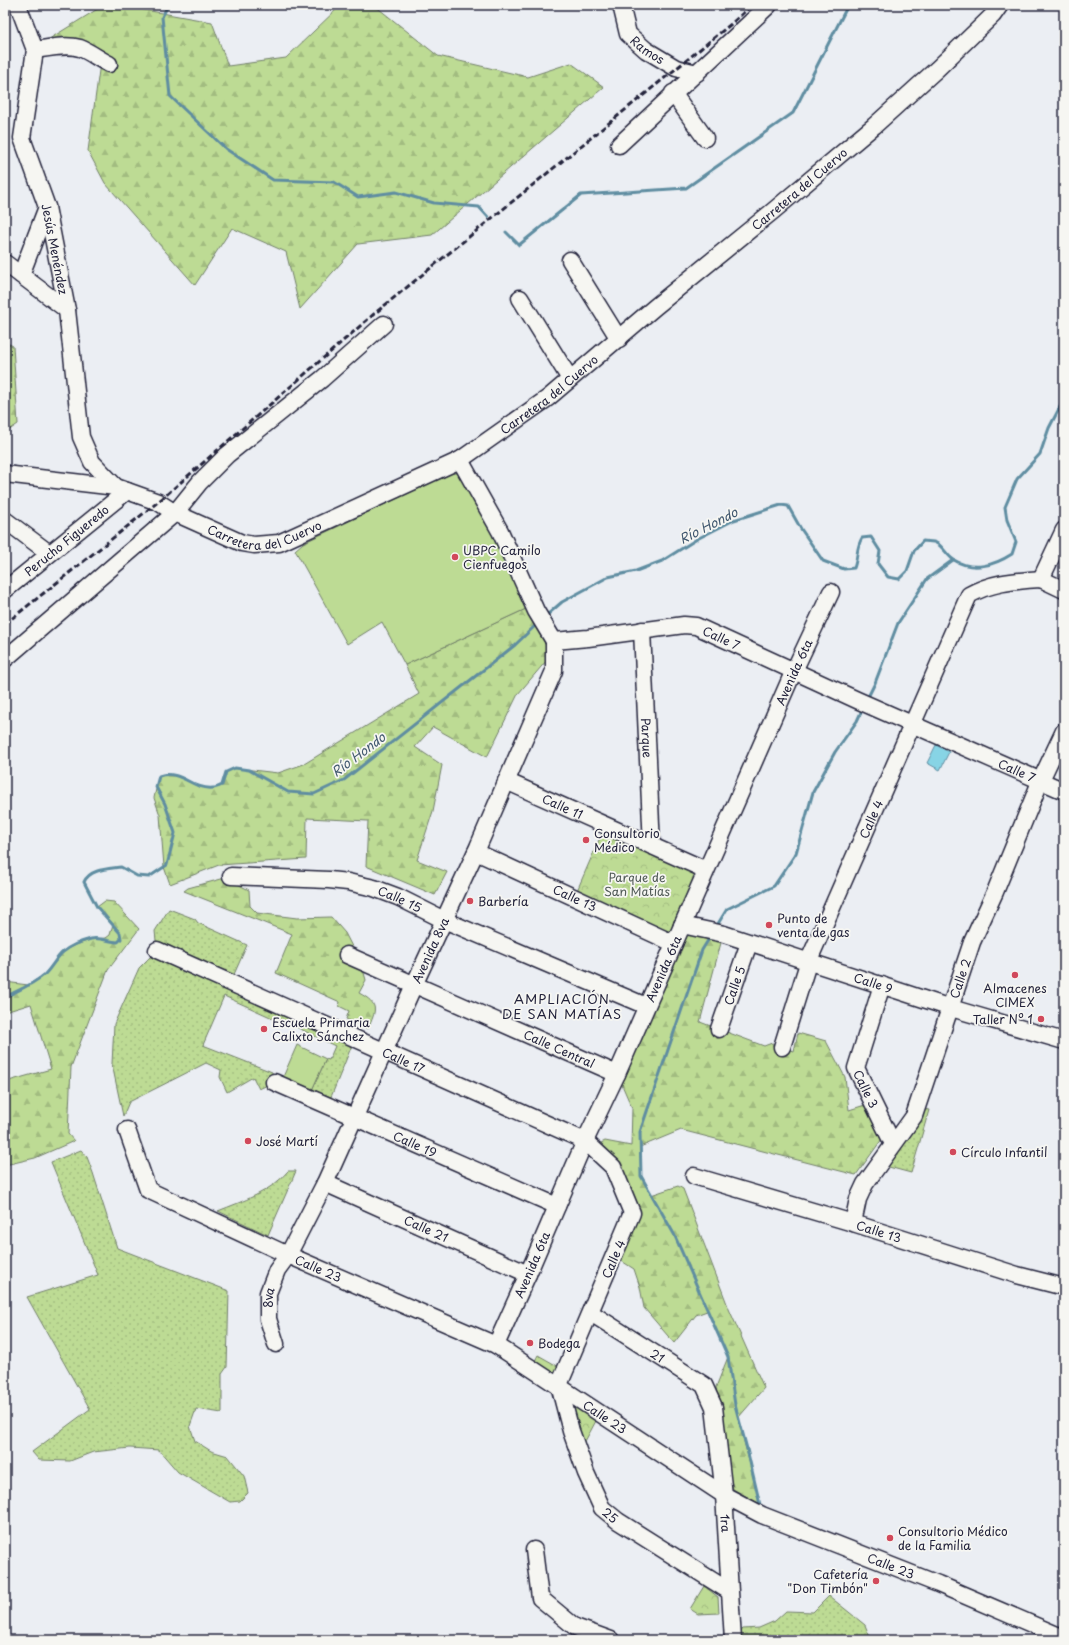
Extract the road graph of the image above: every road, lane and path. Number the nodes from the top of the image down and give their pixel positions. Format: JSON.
{"nodes":[{"id":1,"x":18,"y":5,"type":"edge"},
{"id":2,"x":620,"y":5,"type":"edge"},
{"id":3,"x":769,"y":5,"type":"edge"},
{"id":4,"x":1000,"y":5,"type":"edge"},
{"id":5,"x":35,"y":50,"type":"junction"},
{"id":6,"x":108,"y":64,"type":"dead end"},
{"id":7,"x":697,"y":73,"type":"junction"},
{"id":8,"x":673,"y":93,"type":"junction"},
{"id":9,"x":705,"y":138,"type":"dead end"},
{"id":10,"x":619,"y":145,"type":"dead end"},
{"id":11,"x":47,"y":207,"type":"junction"},
{"id":12,"x":570,"y":260,"type":"dead end"},
{"id":13,"x":5,"y":263,"type":"edge"},
{"id":14,"x":20,"y":275,"type":"junction"},
{"id":15,"x":520,"y":298,"type":"dead end"},
{"id":16,"x":67,"y":310,"type":"junction"},
{"id":17,"x":384,"y":324,"type":"dead end"},
{"id":18,"x":619,"y":339,"type":"junction"},
{"id":19,"x":570,"y":379,"type":"junction"},
{"id":20,"x":460,"y":460,"type":"junction"},
{"id":21,"x":5,"y":474,"type":"edge"},
{"id":22,"x":122,"y":489,"type":"junction"},
{"id":23,"x":175,"y":513,"type":"junction"},
{"id":24,"x":5,"y":520,"type":"edge"},
{"id":25,"x":1064,"y":530,"type":"edge"},
{"id":26,"x":49,"y":553,"type":"junction"},
{"id":27,"x":1041,"y":578,"type":"junction"},
{"id":28,"x":5,"y":590,"type":"edge"},
{"id":29,"x":1064,"y":590,"type":"edge"},
{"id":30,"x":831,"y":592,"type":"dead end"},
{"id":31,"x":642,"y":630,"type":"junction"},
{"id":32,"x":554,"y":641,"type":"junction"},
{"id":33,"x":5,"y":659,"type":"edge"},
{"id":34,"x":794,"y":670,"type":"junction"},
{"id":35,"x":912,"y":724,"type":"junction"},
{"id":36,"x":1064,"y":731,"type":"edge"},
{"id":37,"x":506,"y":781,"type":"junction"},
{"id":38,"x":1040,"y":782,"type":"junction"},
{"id":39,"x":1064,"y":791,"type":"edge"},
{"id":40,"x":652,"y":846,"type":"junction"},
{"id":41,"x":476,"y":852,"type":"junction"},
{"id":42,"x":706,"y":870,"type":"junction"},
{"id":43,"x":231,"y":876,"type":"dead end"},
{"id":44,"x":444,"y":920,"type":"junction"},
{"id":45,"x":690,"y":926,"type":"junction"},
{"id":46,"x":674,"y":943,"type":"junction"},
{"id":47,"x":750,"y":943,"type":"junction"},
{"id":48,"x":157,"y":950,"type":"dead end"},
{"id":49,"x":347,"y":955,"type":"dead end"},
{"id":50,"x":809,"y":960,"type":"junction"},
{"id":51,"x":414,"y":985,"type":"junction"},
{"id":52,"x":882,"y":985,"type":"junction"},
{"id":53,"x":646,"y":1006,"type":"junction"},
{"id":54,"x":951,"y":1008,"type":"junction"},
{"id":55,"x":719,"y":1029,"type":"dead end"},
{"id":56,"x":1064,"y":1041,"type":"edge"},
{"id":57,"x":782,"y":1047,"type":"dead end"},
{"id":58,"x":384,"y":1051,"type":"junction"},
{"id":59,"x":617,"y":1074,"type":"junction"},
{"id":60,"x":274,"y":1082,"type":"dead end"},
{"id":61,"x":355,"y":1117,"type":"junction"},
{"id":62,"x":127,"y":1130,"type":"dead end"},
{"id":63,"x":585,"y":1141,"type":"junction"},
{"id":64,"x":893,"y":1144,"type":"junction"},
{"id":65,"x":694,"y":1176,"type":"dead end"},
{"id":66,"x":325,"y":1183,"type":"junction"},
{"id":67,"x":557,"y":1206,"type":"junction"},
{"id":68,"x":853,"y":1223,"type":"junction"},
{"id":69,"x":288,"y":1255,"type":"junction"},
{"id":70,"x":528,"y":1274,"type":"junction"},
{"id":71,"x":1064,"y":1287,"type":"edge"},
{"id":72,"x":591,"y":1313,"type":"junction"},
{"id":73,"x":276,"y":1344,"type":"dead end"},
{"id":74,"x":496,"y":1344,"type":"junction"},
{"id":75,"x":559,"y":1385,"type":"junction"},
{"id":76,"x":714,"y":1407,"type":"joint"},
{"id":77,"x":724,"y":1495,"type":"junction"},
{"id":78,"x":534,"y":1550,"type":"dead end"},
{"id":79,"x":729,"y":1590,"type":"junction"},
{"id":80,"x":1064,"y":1638,"type":"edge"},
{"id":81,"x":611,"y":1640,"type":"edge"},
{"id":82,"x":733,"y":1640,"type":"edge"}],
"edges":[{"from":1,"to":5,"type":"street","name":"Jesús Menéndez"},
{"from":2,"to":7,"type":"street","name":"Ramos"},
{"from":3,"to":7,"type":"street"},
{"from":4,"to":18,"type":"street","name":"Carretera del Cuervo"},
{"from":5,"to":6,"type":"street"},
{"from":5,"to":11,"type":"street","name":"Jesús Menéndez"},
{"from":7,"to":8,"type":"street"},
{"from":8,"to":9,"type":"street"},
{"from":8,"to":10,"type":"street"},
{"from":11,"to":14,"type":"street"},
{"from":11,"to":16,"type":"street","name":"Jesús Menéndez"},
{"from":12,"to":18,"type":"street"},
{"from":13,"to":14,"type":"street"},
{"from":14,"to":16,"type":"street"},
{"from":15,"to":19,"type":"street"},
{"from":16,"to":22,"type":"street","name":"Jesús Menéndez"},
{"from":17,"to":23,"type":"street"},
{"from":18,"to":19,"type":"street","name":"Carretera del Cuervo"},
{"from":19,"to":20,"type":"street","name":"Carretera del Cuervo"},
{"from":20,"to":23,"type":"street","name":"Carretera del Cuervo"},
{"from":20,"to":32,"type":"street"},
{"from":21,"to":22,"type":"street","name":"Carretera del Cuervo"},
{"from":22,"to":23,"type":"street","name":"Carretera del Cuervo"},
{"from":22,"to":26,"type":"street","name":"Perucho Figueredo"},
{"from":23,"to":33,"type":"street"},
{"from":24,"to":26,"type":"street"},
{"from":25,"to":27,"type":"street"},
{"from":26,"to":28,"type":"street","name":"Perucho Figueredo"},
{"from":27,"to":29,"type":"street"},
{"from":27,"to":35,"type":"street","name":"Calle 4"},
{"from":30,"to":34,"type":"street","name":"Avenida 6ta"},
{"from":31,"to":32,"type":"street","name":"Calle 7"},
{"from":31,"to":34,"type":"street","name":"Calle 7"},
{"from":31,"to":40,"type":"street","name":"Parque"},
{"from":32,"to":37,"type":"street","name":"Avenida 8va"},
{"from":34,"to":35,"type":"street","name":"Calle 7"},
{"from":34,"to":42,"type":"street","name":"Avenida 6ta"},
{"from":35,"to":38,"type":"street","name":"Calle 7"},
{"from":35,"to":50,"type":"street","name":"Calle 4"},
{"from":36,"to":38,"type":"street","name":"Calle 2"},
{"from":37,"to":40,"type":"street","name":"Calle 11"},
{"from":37,"to":41,"type":"street","name":"Avenida 8va"},
{"from":38,"to":39,"type":"street","name":"Calle 7"},
{"from":38,"to":54,"type":"street","name":"Calle 2"},
{"from":40,"to":42,"type":"street","name":"Calle 11"},
{"from":41,"to":44,"type":"street","name":"Avenida 8va"},
{"from":41,"to":46,"type":"street","name":"Calle 13"},
{"from":42,"to":45,"type":"street","name":"Avenida 6ta"},
{"from":43,"to":44,"type":"street","name":"Calle 15"},
{"from":44,"to":51,"type":"street","name":"Avenida 8va"},
{"from":44,"to":53,"type":"street","name":"Calle 15"},
{"from":45,"to":46,"type":"street","name":"Avenida 6ta"},
{"from":45,"to":47,"type":"street","name":"Calle 9"},
{"from":46,"to":53,"type":"street","name":"Avenida 6ta"},
{"from":47,"to":50,"type":"street","name":"Calle 9"},
{"from":47,"to":55,"type":"street","name":"Calle 5"},
{"from":48,"to":58,"type":"street","name":"Calle 17"},
{"from":49,"to":51,"type":"street","name":"Calle Central"},
{"from":50,"to":52,"type":"street","name":"Calle 9"},
{"from":50,"to":57,"type":"street","name":"Calle 4"},
{"from":51,"to":58,"type":"street","name":"Avenida 8va"},
{"from":51,"to":59,"type":"street","name":"Calle Central"},
{"from":52,"to":54,"type":"street","name":"Calle 9"},
{"from":52,"to":64,"type":"street","name":"Calle 3"},
{"from":53,"to":59,"type":"street","name":"Avenida 6ta"},
{"from":54,"to":56,"type":"street","name":"Calle 9"},
{"from":54,"to":64,"type":"street","name":"Calle 2"},
{"from":58,"to":61,"type":"street","name":"Avenida 8va"},
{"from":58,"to":63,"type":"street","name":"Calle 17"},
{"from":59,"to":63,"type":"street","name":"Avenida 6ta"},
{"from":60,"to":61,"type":"street","name":"Calle 19"},
{"from":61,"to":66,"type":"street","name":"Avenida 8va"},
{"from":61,"to":67,"type":"street","name":"Calle 19"},
{"from":62,"to":69,"type":"street","name":"Calle 23"},
{"from":63,"to":67,"type":"street","name":"Avenida 6ta"},
{"from":63,"to":72,"type":"street","name":"Calle 4"},
{"from":64,"to":68,"type":"street","name":"Calle 2"},
{"from":65,"to":68,"type":"street","name":"Calle 13"},
{"from":66,"to":69,"type":"street","name":"Avenida 8va"},
{"from":66,"to":70,"type":"street","name":"Calle 21"},
{"from":67,"to":70,"type":"street","name":"Avenida 6ta"},
{"from":68,"to":71,"type":"street","name":"Calle 13"},
{"from":69,"to":73,"type":"street","name":"8va"},
{"from":69,"to":74,"type":"street","name":"Calle 23"},
{"from":70,"to":74,"type":"street","name":"Avenida 6ta"},
{"from":72,"to":75,"type":"street","name":"Calle 4"},
{"from":72,"to":76,"type":"street","name":"21"},
{"from":74,"to":75,"type":"street","name":"Calle 23"},
{"from":75,"to":77,"type":"street","name":"Calle 23"},
{"from":75,"to":79,"type":"street","name":"25"},
{"from":76,"to":77,"type":"street","name":"1ra"},
{"from":77,"to":79,"type":"street","name":"1ra"},
{"from":77,"to":80,"type":"street","name":"Calle 23"},
{"from":78,"to":81,"type":"street"},
{"from":79,"to":82,"type":"street","name":"1ra"}]}
